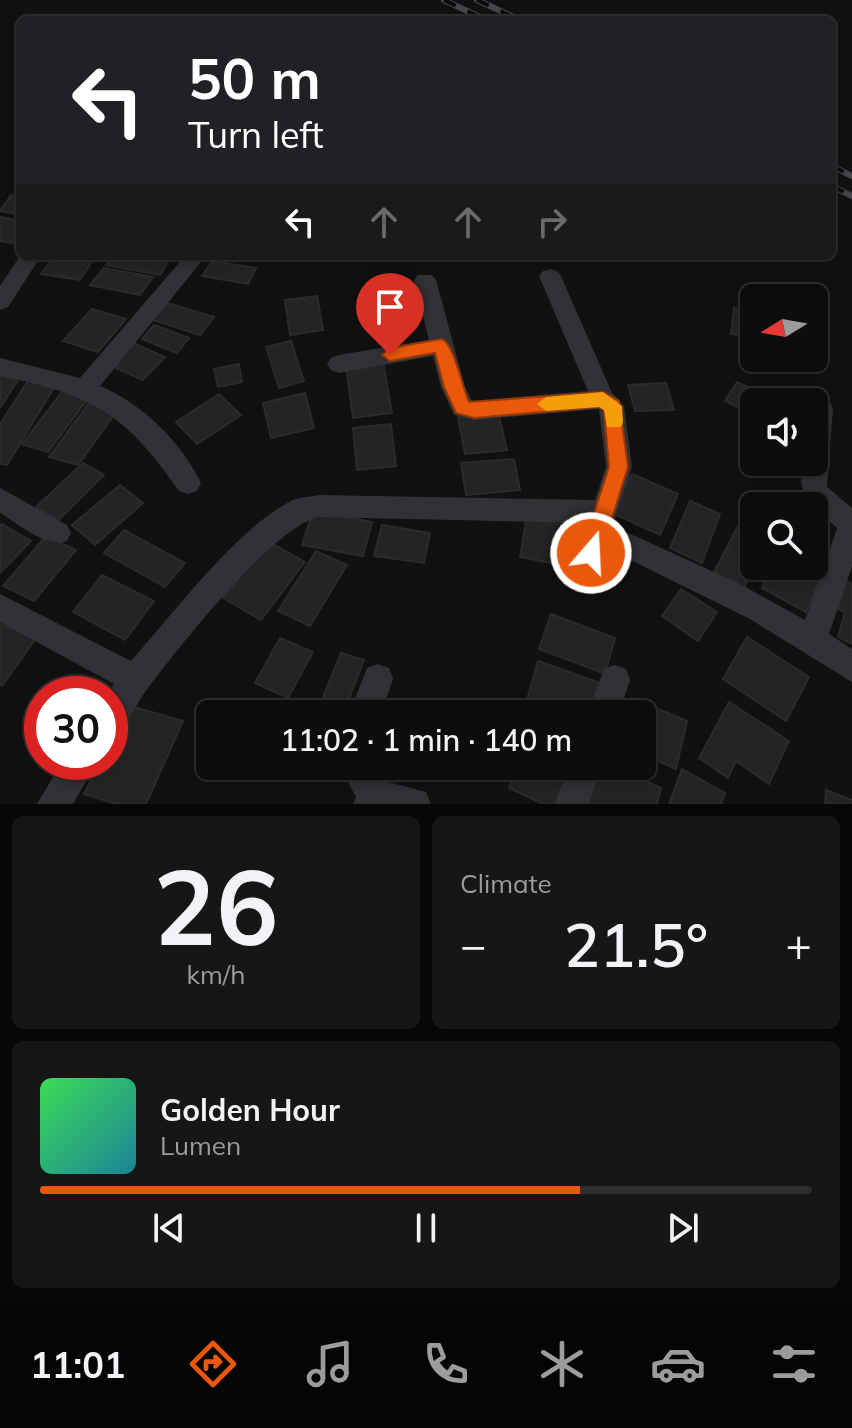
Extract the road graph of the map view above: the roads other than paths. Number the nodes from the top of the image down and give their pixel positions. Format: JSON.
{"nodes":[{"id":1,"x":28,"y":260,"type":"edge"},
{"id":2,"x":193,"y":260,"type":"edge"},
{"id":3,"x":550,"y":276,"type":"dead end"},
{"id":4,"x":425,"y":280,"type":"dead end"},
{"id":5,"x":0,"y":302,"type":"edge"},
{"id":6,"x":442,"y":346,"type":"junction"},
{"id":7,"x":339,"y":364,"type":"dead end"},
{"id":8,"x":0,"y":367,"type":"edge"},
{"id":9,"x":85,"y":388,"type":"junction"},
{"id":10,"x":603,"y":399,"type":"junction"},
{"id":11,"x":812,"y":476,"type":"edge"},
{"id":12,"x":188,"y":483,"type":"dead end"},
{"id":13,"x":0,"y":499,"type":"edge"},
{"id":14,"x":852,"y":525,"type":"edge"},
{"id":15,"x":598,"y":532,"type":"junction"},
{"id":16,"x":57,"y":533,"type":"dead end"},
{"id":17,"x":0,"y":607,"type":"edge"},
{"id":18,"x":813,"y":639,"type":"junction"},
{"id":19,"x":852,"y":667,"type":"edge"},
{"id":20,"x":135,"y":679,"type":"junction"},
{"id":21,"x":378,"y":679,"type":"dead end"},
{"id":22,"x":615,"y":680,"type":"dead end"},
{"id":23,"x":128,"y":690,"type":"edge"},
{"id":24,"x":370,"y":700,"type":"edge"},
{"id":25,"x":608,"y":700,"type":"edge"},
{"id":26,"x":69,"y":780,"type":"edge"},
{"id":27,"x":363,"y":780,"type":"edge"},
{"id":28,"x":580,"y":780,"type":"edge"},
{"id":29,"x":372,"y":799,"type":"edge"},
{"id":30,"x":54,"y":804,"type":"edge"},
{"id":31,"x":414,"y":804,"type":"edge"},
{"id":32,"x":572,"y":804,"type":"edge"}],
"edges":[{"from":1,"to":5,"type":"street"},
{"from":2,"to":9,"type":"street"},
{"from":3,"to":10,"type":"street"},
{"from":4,"to":6,"type":"street"},
{"from":6,"to":7,"type":"street"},
{"from":6,"to":10,"type":"street"},
{"from":8,"to":9,"type":"street"},
{"from":9,"to":12,"type":"street"},
{"from":10,"to":15,"type":"street"},
{"from":11,"to":14,"type":"street"},
{"from":13,"to":16,"type":"street"},
{"from":14,"to":18,"type":"street"},
{"from":15,"to":18,"type":"street"},
{"from":15,"to":20,"type":"street"},
{"from":17,"to":20,"type":"street"},
{"from":18,"to":19,"type":"street"},
{"from":20,"to":23,"type":"street"},
{"from":21,"to":24,"type":"street"},
{"from":22,"to":25,"type":"street"},
{"from":26,"to":30,"type":"street"},
{"from":27,"to":29,"type":"street"},
{"from":28,"to":32,"type":"street"},
{"from":29,"to":31,"type":"street"}]}
